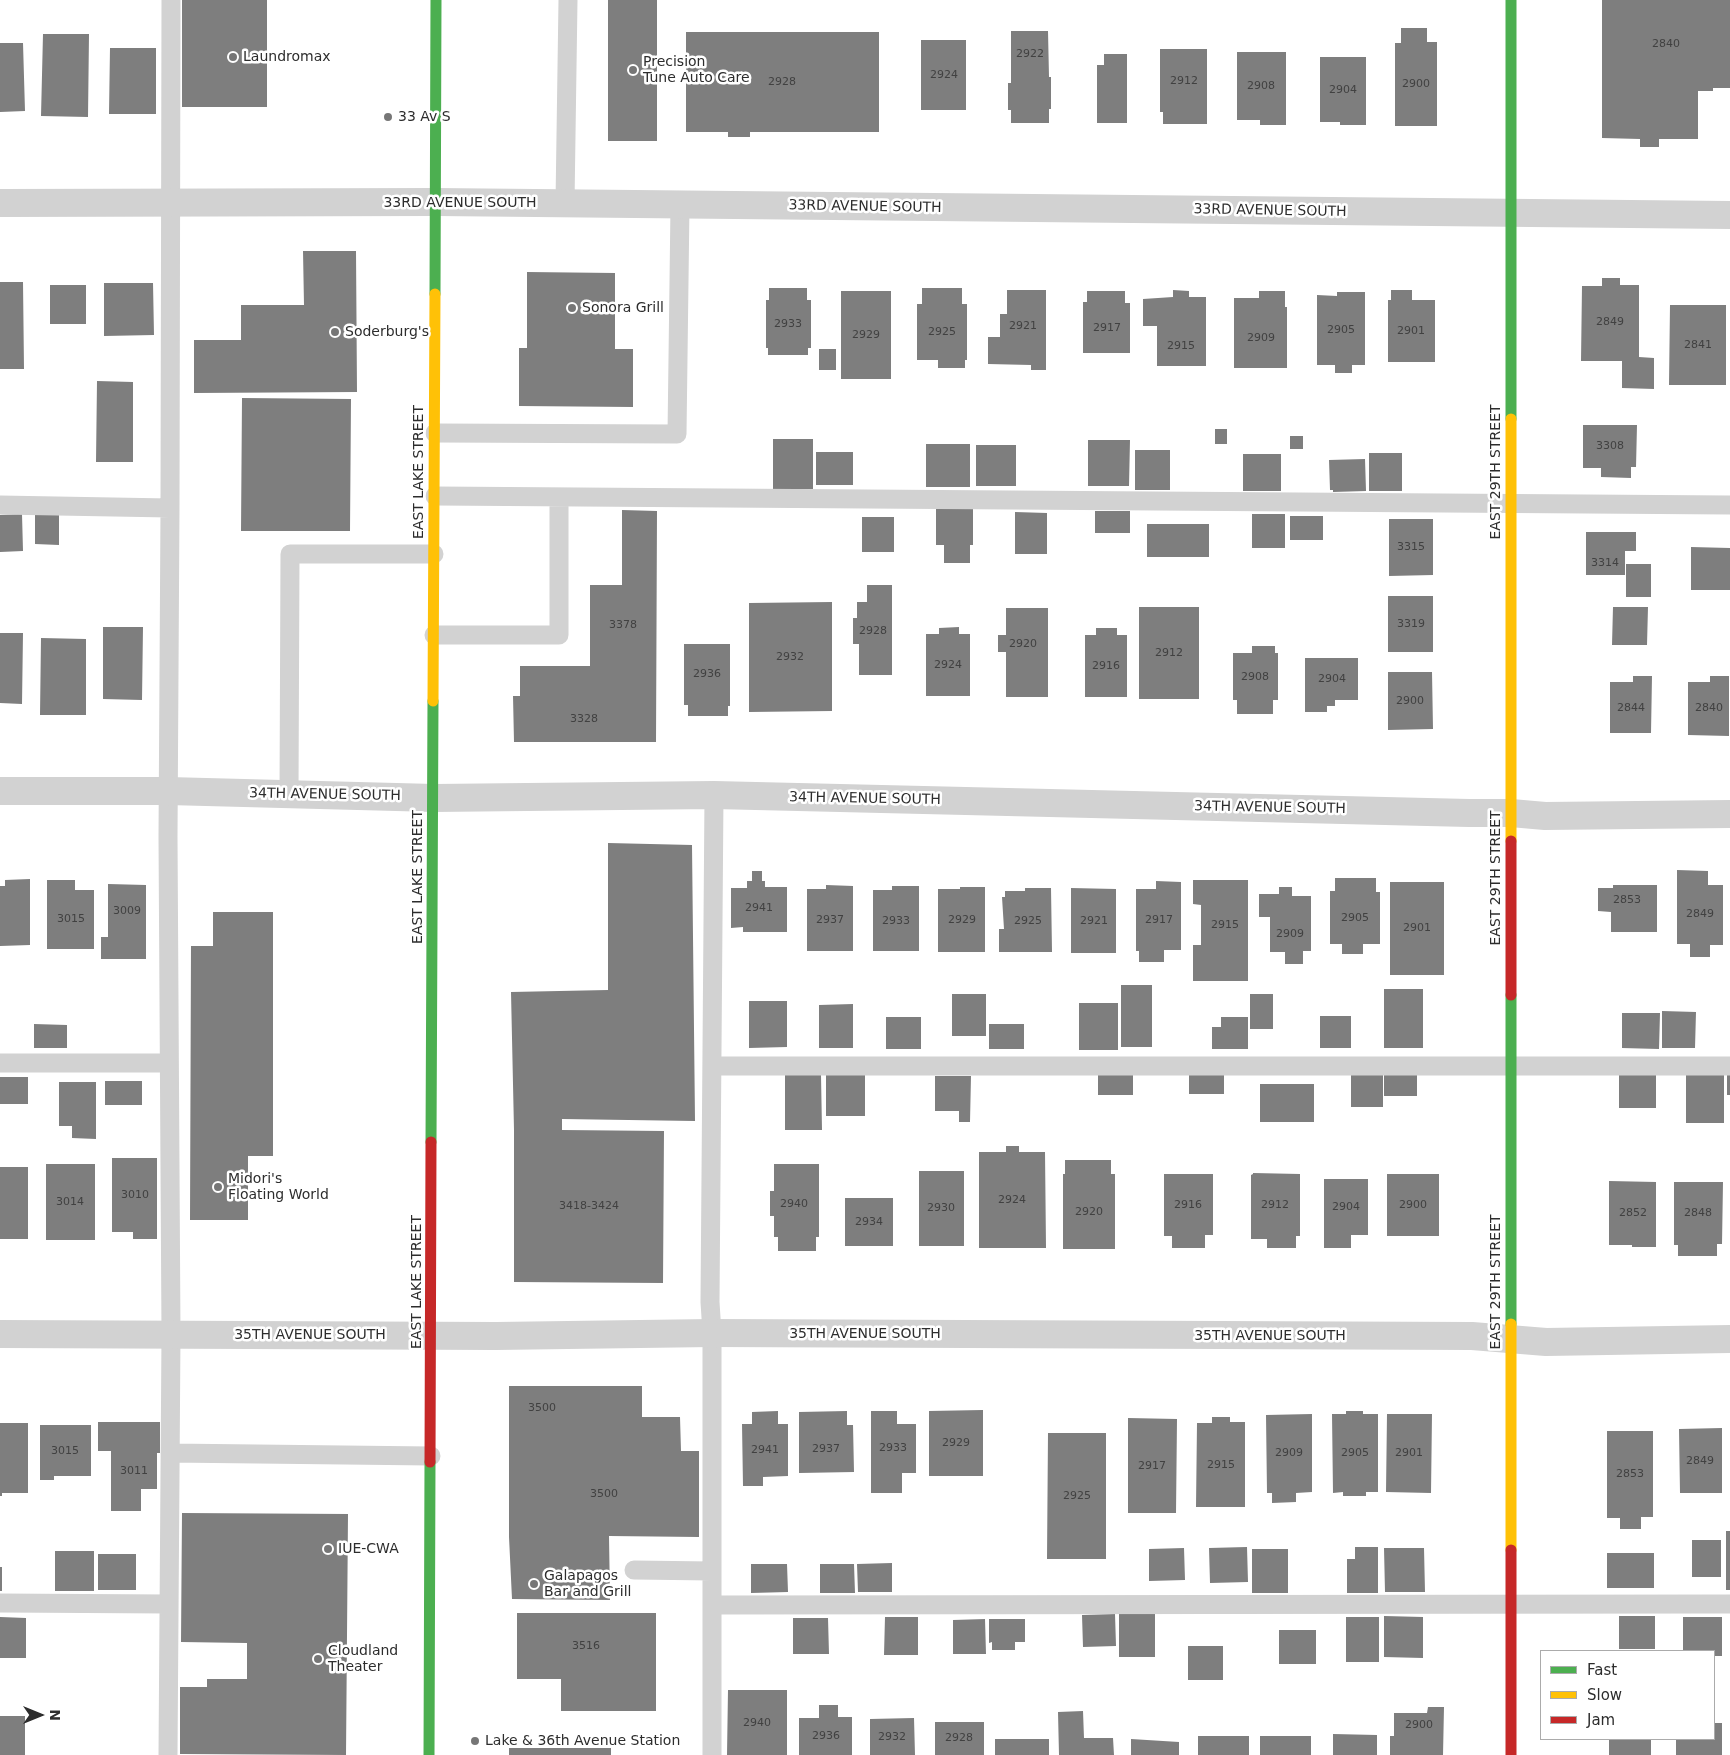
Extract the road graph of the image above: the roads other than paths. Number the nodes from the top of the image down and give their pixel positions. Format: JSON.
{"nodes":[{"id":1,"x":171,"y":0,"type":"edge"},
{"id":2,"x":436,"y":0,"type":"edge"},
{"id":3,"x":568,"y":0,"type":"edge"},
{"id":4,"x":1511,"y":0,"type":"edge"},
{"id":5,"x":436,"y":202,"type":"junction"},
{"id":6,"x":0,"y":203,"type":"edge"},
{"id":7,"x":171,"y":203,"type":"junction"},
{"id":8,"x":565,"y":203,"type":"junction"},
{"id":9,"x":680,"y":205,"type":"junction"},
{"id":10,"x":1511,"y":213,"type":"junction"},
{"id":11,"x":1730,"y":215,"type":"edge"},
{"id":12,"x":434,"y":433,"type":"junction"},
{"id":13,"x":434,"y":496,"type":"junction"},
{"id":14,"x":559,"y":497,"type":"junction"},
{"id":15,"x":1511,"y":503,"type":"junction"},
{"id":16,"x":0,"y":504,"type":"edge"},
{"id":17,"x":1730,"y":505,"type":"edge"},
{"id":18,"x":170,"y":508,"type":"junction"},
{"id":19,"x":434,"y":554,"type":"junction"},
{"id":20,"x":434,"y":635,"type":"junction"},
{"id":21,"x":0,"y":791,"type":"edge"},
{"id":22,"x":168,"y":791,"type":"junction"},
{"id":23,"x":289,"y":794,"type":"junction"},
{"id":24,"x":714,"y":795,"type":"junction"},
{"id":25,"x":434,"y":798,"type":"junction"},
{"id":26,"x":1511,"y":813,"type":"junction"},
{"id":27,"x":1730,"y":814,"type":"edge"},
{"id":28,"x":0,"y":1063,"type":"edge"},
{"id":29,"x":169,"y":1063,"type":"junction"},
{"id":30,"x":712,"y":1066,"type":"junction"},
{"id":31,"x":1511,"y":1066,"type":"junction"},
{"id":32,"x":1730,"y":1066,"type":"edge"},
{"id":33,"x":0,"y":1334,"type":"edge"},
{"id":34,"x":172,"y":1334,"type":"junction"},
{"id":35,"x":712,"y":1334,"type":"junction"},
{"id":36,"x":432,"y":1336,"type":"junction"},
{"id":37,"x":1511,"y":1339,"type":"junction"},
{"id":38,"x":1730,"y":1339,"type":"edge"},
{"id":39,"x":170,"y":1453,"type":"junction"},
{"id":40,"x":431,"y":1456,"type":"junction"},
{"id":41,"x":634,"y":1570,"type":"dead end"},
{"id":42,"x":712,"y":1571,"type":"junction"},
{"id":43,"x":0,"y":1603,"type":"edge"},
{"id":44,"x":168,"y":1604,"type":"junction"},
{"id":45,"x":712,"y":1604,"type":"junction"},
{"id":46,"x":1730,"y":1604,"type":"edge"},
{"id":47,"x":1511,"y":1605,"type":"junction"},
{"id":48,"x":168,"y":1755,"type":"edge"},
{"id":49,"x":429,"y":1755,"type":"edge"},
{"id":50,"x":712,"y":1755,"type":"edge"},
{"id":51,"x":1511,"y":1755,"type":"edge"}],
"edges":[{"from":1,"to":7,"type":"lane"},
{"from":2,"to":5,"type":"main road","name":"EAST LAKE STREET"},
{"from":3,"to":8,"type":"lane"},
{"from":4,"to":10,"type":"main road","name":"EAST 29TH STREET"},
{"from":5,"to":7,"type":"street","name":"33RD AVENUE SOUTH"},
{"from":5,"to":8,"type":"street","name":"33RD AVENUE SOUTH"},
{"from":5,"to":12,"type":"main road","name":"EAST LAKE STREET"},
{"from":6,"to":7,"type":"street","name":"33RD AVENUE SOUTH"},
{"from":7,"to":18,"type":"lane"},
{"from":8,"to":9,"type":"street","name":"33RD AVENUE SOUTH"},
{"from":9,"to":10,"type":"street","name":"33RD AVENUE SOUTH"},
{"from":9,"to":12,"type":"lane"},
{"from":10,"to":11,"type":"street","name":"33RD AVENUE SOUTH"},
{"from":10,"to":15,"type":"main road","name":"EAST 29TH STREET"},
{"from":12,"to":13,"type":"main road","name":"EAST LAKE STREET"},
{"from":13,"to":14,"type":"lane"},
{"from":13,"to":19,"type":"main road","name":"EAST LAKE STREET"},
{"from":14,"to":15,"type":"lane"},
{"from":14,"to":20,"type":"lane"},
{"from":15,"to":17,"type":"lane"},
{"from":15,"to":26,"type":"main road","name":"EAST 29TH STREET"},
{"from":16,"to":18,"type":"lane"},
{"from":18,"to":22,"type":"lane"},
{"from":19,"to":20,"type":"main road","name":"EAST LAKE STREET"},
{"from":19,"to":23,"type":"lane"},
{"from":20,"to":25,"type":"main road","name":"EAST LAKE STREET"},
{"from":21,"to":22,"type":"street","name":"34TH AVENUE SOUTH"},
{"from":22,"to":23,"type":"street","name":"34TH AVENUE SOUTH"},
{"from":22,"to":29,"type":"lane"},
{"from":23,"to":25,"type":"street","name":"34TH AVENUE SOUTH"},
{"from":24,"to":25,"type":"street","name":"34TH AVENUE SOUTH"},
{"from":24,"to":26,"type":"street","name":"34TH AVENUE SOUTH"},
{"from":24,"to":30,"type":"lane"},
{"from":25,"to":36,"type":"main road","name":"EAST LAKE STREET"},
{"from":26,"to":27,"type":"street","name":"34TH AVENUE SOUTH"},
{"from":26,"to":31,"type":"main road","name":"EAST 29TH STREET"},
{"from":28,"to":29,"type":"lane"},
{"from":29,"to":34,"type":"lane"},
{"from":30,"to":31,"type":"lane"},
{"from":30,"to":35,"type":"lane"},
{"from":31,"to":32,"type":"lane"},
{"from":31,"to":37,"type":"main road","name":"EAST 29TH STREET"},
{"from":33,"to":34,"type":"street","name":"35TH AVENUE SOUTH"},
{"from":34,"to":36,"type":"street","name":"35TH AVENUE SOUTH"},
{"from":34,"to":39,"type":"lane"},
{"from":35,"to":36,"type":"street","name":"35TH AVENUE SOUTH"},
{"from":35,"to":37,"type":"street","name":"35TH AVENUE SOUTH"},
{"from":35,"to":42,"type":"lane"},
{"from":36,"to":40,"type":"main road","name":"EAST LAKE STREET"},
{"from":37,"to":38,"type":"street","name":"35TH AVENUE SOUTH"},
{"from":37,"to":47,"type":"main road","name":"EAST 29TH STREET"},
{"from":39,"to":40,"type":"lane"},
{"from":39,"to":44,"type":"lane"},
{"from":40,"to":49,"type":"main road","name":"EAST LAKE STREET"},
{"from":41,"to":42,"type":"lane"},
{"from":42,"to":45,"type":"lane"},
{"from":43,"to":44,"type":"lane"},
{"from":44,"to":48,"type":"lane"},
{"from":45,"to":47,"type":"lane"},
{"from":45,"to":50,"type":"lane"},
{"from":46,"to":47,"type":"lane"},
{"from":47,"to":51,"type":"main road","name":"EAST 29TH STREET"}]}
